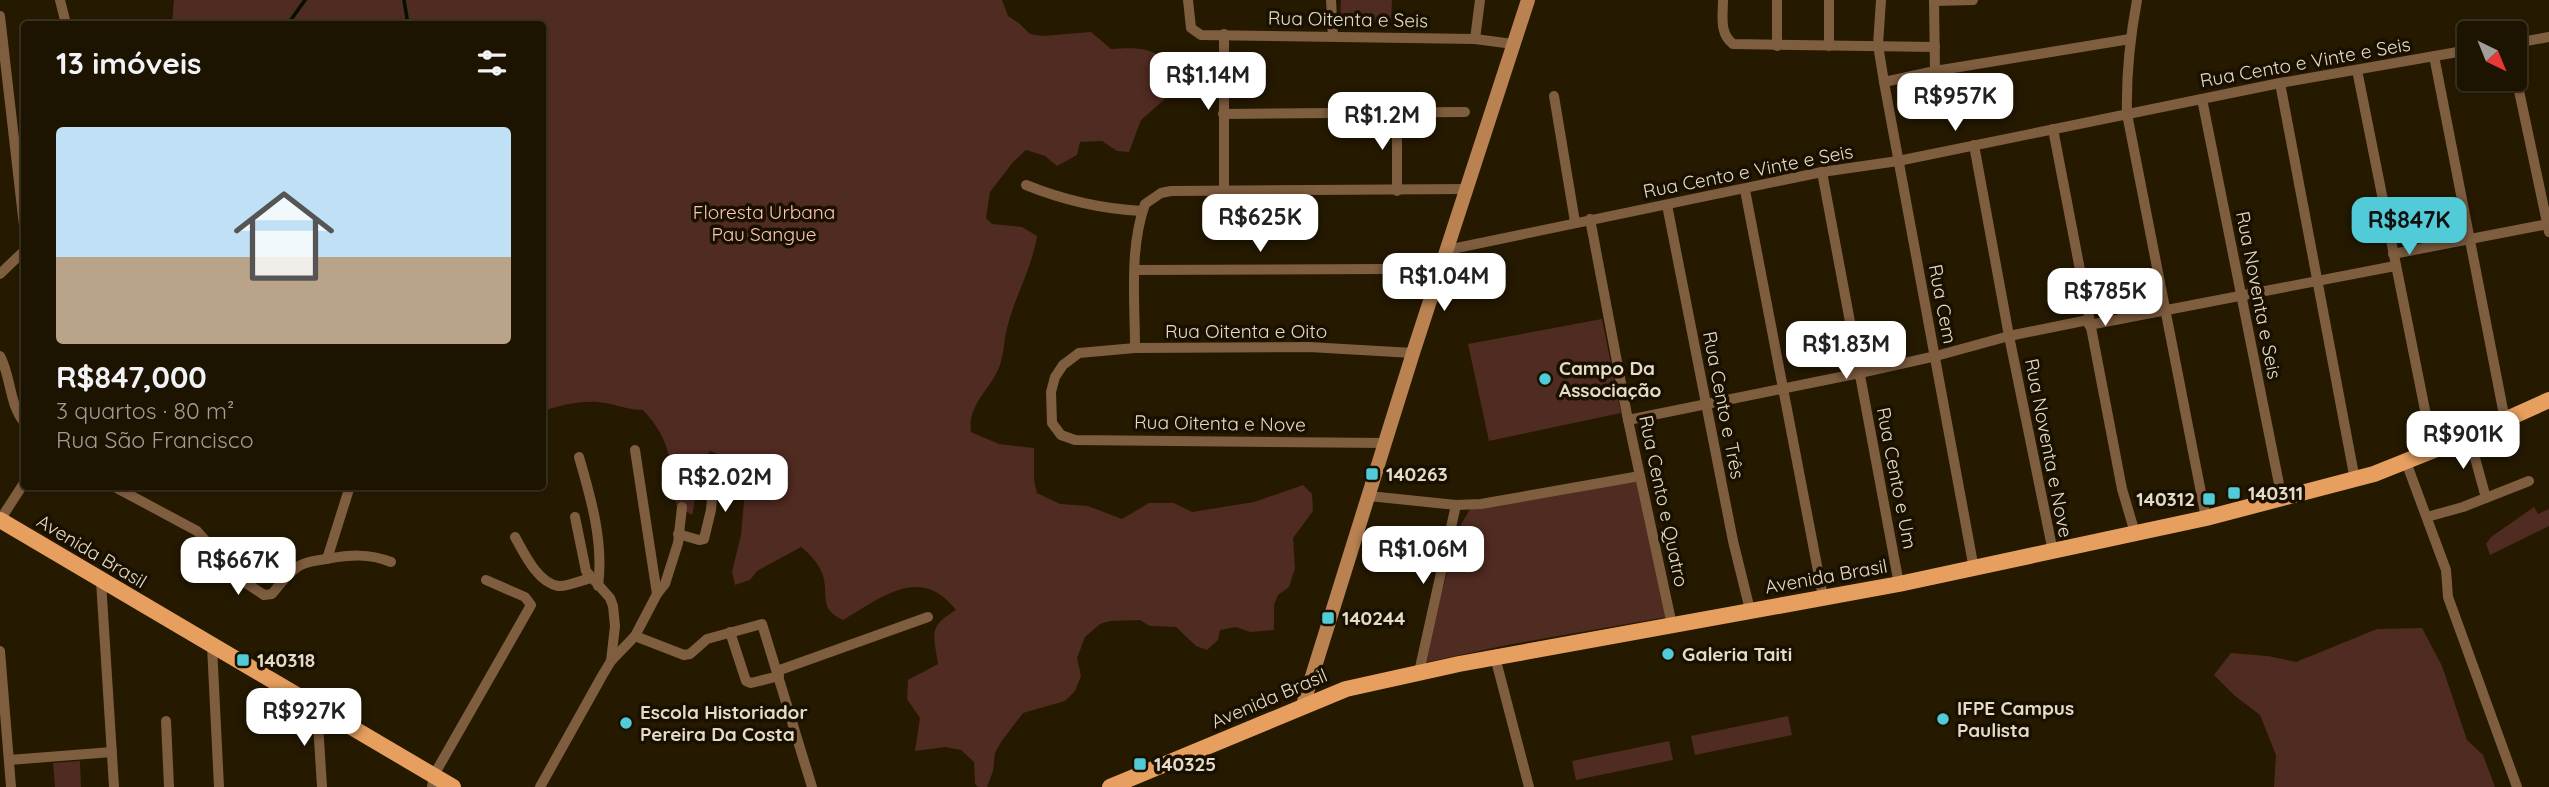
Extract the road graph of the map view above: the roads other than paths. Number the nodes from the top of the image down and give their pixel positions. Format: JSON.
{"nodes":[{"id":1,"x":60,"y":0,"type":"edge"},
{"id":2,"x":1188,"y":0,"type":"edge"},
{"id":3,"x":1331,"y":0,"type":"edge"},
{"id":4,"x":1480,"y":0,"type":"edge"},
{"id":5,"x":1528,"y":0,"type":"edge"},
{"id":6,"x":1723,"y":0,"type":"edge"},
{"id":7,"x":1777,"y":0,"type":"edge"},
{"id":8,"x":1829,"y":0,"type":"edge"},
{"id":9,"x":1881,"y":0,"type":"edge"},
{"id":10,"x":1934,"y":0,"type":"edge"},
{"id":11,"x":1973,"y":0,"type":"edge"},
{"id":12,"x":2137,"y":0,"type":"edge"},
{"id":13,"x":0,"y":16,"type":"edge"},
{"id":14,"x":65,"y":21,"type":"edge"},
{"id":15,"x":1224,"y":34,"type":"junction"},
{"id":16,"x":1333,"y":36,"type":"junction"},
{"id":17,"x":2549,"y":37,"type":"edge"},
{"id":18,"x":2130,"y":38,"type":"junction"},
{"id":19,"x":1475,"y":39,"type":"junction"},
{"id":20,"x":2527,"y":41,"type":"edge"},
{"id":21,"x":1513,"y":44,"type":"junction"},
{"id":22,"x":1878,"y":45,"type":"junction"},
{"id":23,"x":1777,"y":46,"type":"junction"},
{"id":24,"x":1829,"y":46,"type":"junction"},
{"id":25,"x":1935,"y":47,"type":"junction"},
{"id":26,"x":2457,"y":52,"type":"edge"},
{"id":27,"x":2434,"y":56,"type":"junction"},
{"id":28,"x":1935,"y":71,"type":"junction"},
{"id":29,"x":2357,"y":71,"type":"junction"},
{"id":30,"x":1884,"y":82,"type":"junction"},
{"id":31,"x":2280,"y":83,"type":"junction"},
{"id":32,"x":2519,"y":91,"type":"edge"},
{"id":33,"x":1554,"y":96,"type":"dead end"},
{"id":34,"x":2202,"y":99,"type":"junction"},
{"id":35,"x":1465,"y":112,"type":"dead end"},
{"id":36,"x":1397,"y":113,"type":"junction"},
{"id":37,"x":1223,"y":114,"type":"junction"},
{"id":38,"x":2127,"y":114,"type":"junction"},
{"id":39,"x":2053,"y":129,"type":"junction"},
{"id":40,"x":1974,"y":145,"type":"junction"},
{"id":41,"x":1898,"y":161,"type":"junction"},
{"id":42,"x":1822,"y":172,"type":"junction"},
{"id":43,"x":1026,"y":185,"type":"dead end"},
{"id":44,"x":1467,"y":189,"type":"junction"},
{"id":45,"x":1745,"y":190,"type":"junction"},
{"id":46,"x":1224,"y":191,"type":"junction"},
{"id":47,"x":1396,"y":191,"type":"junction"},
{"id":48,"x":21,"y":200,"type":"edge"},
{"id":49,"x":1667,"y":205,"type":"junction"},
{"id":50,"x":1143,"y":207,"type":"junction"},
{"id":51,"x":1590,"y":219,"type":"junction"},
{"id":52,"x":2548,"y":221,"type":"edge"},
{"id":53,"x":1575,"y":222,"type":"junction"},
{"id":54,"x":2470,"y":237,"type":"junction"},
{"id":55,"x":1447,"y":250,"type":"junction"},
{"id":56,"x":21,"y":254,"type":"edge"},
{"id":57,"x":2393,"y":254,"type":"junction"},
{"id":58,"x":2395,"y":266,"type":"junction"},
{"id":59,"x":1385,"y":269,"type":"dead end"},
{"id":60,"x":1135,"y":270,"type":"junction"},
{"id":61,"x":0,"y":274,"type":"edge"},
{"id":62,"x":2318,"y":279,"type":"junction"},
{"id":63,"x":2240,"y":296,"type":"junction"},
{"id":64,"x":2165,"y":310,"type":"junction"},
{"id":65,"x":2089,"y":323,"type":"junction"},
{"id":66,"x":2009,"y":336,"type":"junction"},
{"id":67,"x":1135,"y":348,"type":"junction"},
{"id":68,"x":1413,"y":353,"type":"junction"},
{"id":69,"x":0,"y":356,"type":"edge"},
{"id":70,"x":1936,"y":356,"type":"junction"},
{"id":71,"x":1860,"y":373,"type":"junction"},
{"id":72,"x":1783,"y":388,"type":"junction"},
{"id":73,"x":2549,"y":400,"type":"edge"},
{"id":74,"x":1706,"y":405,"type":"junction"},
{"id":75,"x":21,"y":416,"type":"edge"},
{"id":76,"x":2505,"y":419,"type":"junction"},
{"id":77,"x":1628,"y":420,"type":"junction"},
{"id":78,"x":1056,"y":430,"type":"joint"},
{"id":79,"x":2469,"y":436,"type":"junction"},
{"id":80,"x":1386,"y":443,"type":"junction"},
{"id":81,"x":635,"y":450,"type":"dead end"},
{"id":82,"x":2433,"y":450,"type":"junction"},
{"id":83,"x":579,"y":457,"type":"dead end"},
{"id":84,"x":2406,"y":461,"type":"junction"},
{"id":85,"x":1640,"y":476,"type":"junction"},
{"id":86,"x":2355,"y":480,"type":"junction"},
{"id":87,"x":2529,"y":481,"type":"dead end"},
{"id":88,"x":713,"y":487,"type":"dead end"},
{"id":89,"x":21,"y":488,"type":"edge"},
{"id":90,"x":120,"y":490,"type":"edge"},
{"id":91,"x":349,"y":490,"type":"edge"},
{"id":92,"x":1368,"y":496,"type":"junction"},
{"id":93,"x":2486,"y":498,"type":"junction"},
{"id":94,"x":2282,"y":499,"type":"junction"},
{"id":95,"x":1456,"y":505,"type":"junction"},
{"id":96,"x":682,"y":507,"type":"dead end"},
{"id":97,"x":575,"y":517,"type":"dead end"},
{"id":98,"x":2427,"y":517,"type":"junction"},
{"id":99,"x":2206,"y":519,"type":"junction"},
{"id":100,"x":0,"y":520,"type":"edge"},
{"id":101,"x":2135,"y":533,"type":"junction"},
{"id":102,"x":678,"y":534,"type":"junction"},
{"id":103,"x":515,"y":537,"type":"dead end"},
{"id":104,"x":2053,"y":552,"type":"junction"},
{"id":105,"x":327,"y":559,"type":"junction"},
{"id":106,"x":391,"y":562,"type":"dead end"},
{"id":107,"x":1974,"y":569,"type":"junction"},
{"id":108,"x":101,"y":580,"type":"junction"},
{"id":109,"x":486,"y":580,"type":"dead end"},
{"id":110,"x":594,"y":582,"type":"junction"},
{"id":111,"x":1899,"y":584,"type":"junction"},
{"id":112,"x":657,"y":594,"type":"junction"},
{"id":113,"x":1823,"y":597,"type":"junction"},
{"id":114,"x":1750,"y":610,"type":"junction"},
{"id":115,"x":928,"y":617,"type":"dead end"},
{"id":116,"x":1672,"y":625,"type":"junction"},
{"id":117,"x":730,"y":632,"type":"junction"},
{"id":118,"x":635,"y":636,"type":"junction"},
{"id":119,"x":212,"y":646,"type":"junction"},
{"id":120,"x":0,"y":651,"type":"edge"},
{"id":121,"x":1495,"y":657,"type":"junction"},
{"id":122,"x":611,"y":661,"type":"junction"},
{"id":123,"x":1419,"y":672,"type":"junction"},
{"id":124,"x":778,"y":673,"type":"junction"},
{"id":125,"x":1303,"y":705,"type":"junction"},
{"id":126,"x":317,"y":707,"type":"junction"},
{"id":127,"x":166,"y":721,"type":"dead end"},
{"id":128,"x":112,"y":752,"type":"junction"},
{"id":129,"x":9,"y":760,"type":"junction"},
{"id":130,"x":433,"y":781,"type":"edge"},
{"id":131,"x":11,"y":787,"type":"edge"},
{"id":132,"x":114,"y":787,"type":"edge"},
{"id":133,"x":169,"y":787,"type":"edge"},
{"id":134,"x":219,"y":787,"type":"edge"},
{"id":135,"x":322,"y":787,"type":"edge"},
{"id":136,"x":453,"y":787,"type":"edge"},
{"id":137,"x":540,"y":787,"type":"edge"},
{"id":138,"x":813,"y":787,"type":"edge"},
{"id":139,"x":1110,"y":787,"type":"edge"},
{"id":140,"x":1529,"y":787,"type":"edge"},
{"id":141,"x":2517,"y":787,"type":"edge"}],
"edges":[{"from":1,"to":14,"type":"street"},
{"from":2,"to":15,"type":"street","name":"Rua Oitenta e Seis"},
{"from":3,"to":16,"type":"street"},
{"from":4,"to":19,"type":"street"},
{"from":5,"to":21,"type":"main road"},
{"from":6,"to":23,"type":"street"},
{"from":7,"to":23,"type":"street"},
{"from":8,"to":24,"type":"street"},
{"from":9,"to":22,"type":"street","name":"Rua Cem"},
{"from":10,"to":11,"type":"street"},
{"from":10,"to":25,"type":"street"},
{"from":12,"to":18,"type":"street"},
{"from":13,"to":48,"type":"street"},
{"from":15,"to":16,"type":"street","name":"Rua Oitenta e Seis"},
{"from":15,"to":37,"type":"street"},
{"from":16,"to":19,"type":"street","name":"Rua Oitenta e Seis"},
{"from":17,"to":20,"type":"street"},
{"from":18,"to":28,"type":"street"},
{"from":18,"to":38,"type":"street"},
{"from":19,"to":21,"type":"street","name":"Rua Oitenta e Seis"},
{"from":21,"to":44,"type":"main road"},
{"from":22,"to":24,"type":"street"},
{"from":22,"to":25,"type":"street"},
{"from":22,"to":30,"type":"street","name":"Rua Cem"},
{"from":23,"to":24,"type":"street"},
{"from":25,"to":28,"type":"street"},
{"from":26,"to":27,"type":"street","name":"Rua Cento e Vinte e Seis"},
{"from":27,"to":29,"type":"street","name":"Rua Cento e Vinte e Seis"},
{"from":27,"to":54,"type":"street"},
{"from":28,"to":30,"type":"street"},
{"from":29,"to":31,"type":"street","name":"Rua Cento e Vinte e Seis"},
{"from":29,"to":57,"type":"street"},
{"from":30,"to":41,"type":"street","name":"Rua Cem"},
{"from":31,"to":34,"type":"street","name":"Rua Cento e Vinte e Seis"},
{"from":31,"to":62,"type":"street"},
{"from":32,"to":52,"type":"street"},
{"from":33,"to":53,"type":"street"},
{"from":34,"to":38,"type":"street","name":"Rua Cento e Vinte e Seis"},
{"from":34,"to":63,"type":"street","name":"Rua Noventa e Seis"},
{"from":35,"to":36,"type":"street"},
{"from":36,"to":37,"type":"street"},
{"from":36,"to":47,"type":"street"},
{"from":37,"to":46,"type":"street"},
{"from":38,"to":39,"type":"street","name":"Rua Cento e Vinte e Seis"},
{"from":38,"to":64,"type":"street"},
{"from":39,"to":40,"type":"street","name":"Rua Cento e Vinte e Seis"},
{"from":39,"to":65,"type":"street"},
{"from":40,"to":41,"type":"street","name":"Rua Cento e Vinte e Seis"},
{"from":40,"to":66,"type":"street","name":"Rua Noventa e Nove"},
{"from":41,"to":42,"type":"street","name":"Rua Cento e Vinte e Seis"},
{"from":41,"to":70,"type":"street","name":"Rua Cem"},
{"from":42,"to":45,"type":"street","name":"Rua Cento e Vinte e Seis"},
{"from":42,"to":71,"type":"street","name":"Rua Cento e Um"},
{"from":43,"to":50,"type":"street"},
{"from":44,"to":47,"type":"street"},
{"from":44,"to":55,"type":"main road"},
{"from":45,"to":49,"type":"street","name":"Rua Cento e Vinte e Seis"},
{"from":45,"to":72,"type":"street"},
{"from":46,"to":47,"type":"street"},
{"from":46,"to":50,"type":"street"},
{"from":49,"to":51,"type":"street","name":"Rua Cento e Vinte e Seis"},
{"from":49,"to":74,"type":"street","name":"Rua Cento e Três"},
{"from":50,"to":60,"type":"street"},
{"from":51,"to":53,"type":"street","name":"Rua Cento e Vinte e Seis"},
{"from":51,"to":77,"type":"street","name":"Rua Cento e Quatro"},
{"from":52,"to":54,"type":"street"},
{"from":53,"to":55,"type":"street","name":"Rua Cento e Vinte e Seis"},
{"from":54,"to":57,"type":"street"},
{"from":54,"to":76,"type":"street"},
{"from":55,"to":68,"type":"main road"},
{"from":56,"to":61,"type":"street"},
{"from":57,"to":58,"type":"street"},
{"from":58,"to":62,"type":"street"},
{"from":58,"to":82,"type":"street"},
{"from":59,"to":60,"type":"street"},
{"from":60,"to":67,"type":"street"},
{"from":62,"to":63,"type":"street"},
{"from":62,"to":86,"type":"street"},
{"from":63,"to":64,"type":"street"},
{"from":63,"to":94,"type":"street","name":"Rua Noventa e Seis"},
{"from":64,"to":65,"type":"street"},
{"from":64,"to":99,"type":"street"},
{"from":65,"to":66,"type":"street"},
{"from":65,"to":101,"type":"street"},
{"from":66,"to":70,"type":"street"},
{"from":66,"to":104,"type":"street","name":"Rua Noventa e Nove"},
{"from":67,"to":68,"type":"street","name":"Rua Oitenta e Oito"},
{"from":67,"to":78,"type":"street","name":"Rua Oitenta e Oito"},
{"from":68,"to":80,"type":"main road"},
{"from":69,"to":75,"type":"street"},
{"from":70,"to":71,"type":"street"},
{"from":70,"to":107,"type":"street","name":"Rua Cem"},
{"from":71,"to":72,"type":"street"},
{"from":71,"to":111,"type":"street","name":"Rua Cento e Um"},
{"from":72,"to":74,"type":"street"},
{"from":72,"to":113,"type":"street"},
{"from":73,"to":76,"type":"main road","name":"Avenida Brasil"},
{"from":74,"to":77,"type":"street"},
{"from":74,"to":114,"type":"street","name":"Rua Cento e Três"},
{"from":76,"to":79,"type":"main road","name":"Avenida Brasil"},
{"from":77,"to":85,"type":"street","name":"Rua Cento e Quatro"},
{"from":78,"to":80,"type":"street","name":"Rua Oitenta e Nove"},
{"from":79,"to":82,"type":"main road","name":"Avenida Brasil"},
{"from":79,"to":93,"type":"street"},
{"from":80,"to":92,"type":"main road"},
{"from":81,"to":112,"type":"street"},
{"from":82,"to":84,"type":"main road","name":"Avenida Brasil"},
{"from":83,"to":110,"type":"street"},
{"from":84,"to":86,"type":"main road","name":"Avenida Brasil"},
{"from":84,"to":98,"type":"street"},
{"from":85,"to":95,"type":"street"},
{"from":85,"to":116,"type":"street","name":"Rua Cento e Quatro"},
{"from":86,"to":94,"type":"main road","name":"Avenida Brasil"},
{"from":87,"to":93,"type":"street"},
{"from":88,"to":102,"type":"street"},
{"from":89,"to":100,"type":"street"},
{"from":90,"to":105,"type":"street"},
{"from":91,"to":105,"type":"street"},
{"from":92,"to":95,"type":"street"},
{"from":92,"to":125,"type":"main road"},
{"from":93,"to":98,"type":"street"},
{"from":94,"to":99,"type":"main road","name":"Avenida Brasil"},
{"from":95,"to":123,"type":"street"},
{"from":96,"to":102,"type":"street"},
{"from":97,"to":110,"type":"street"},
{"from":98,"to":141,"type":"street"},
{"from":99,"to":101,"type":"main road","name":"Avenida Brasil"},
{"from":100,"to":108,"type":"main road","name":"Avenida Brasil"},
{"from":101,"to":104,"type":"main road","name":"Avenida Brasil"},
{"from":102,"to":112,"type":"street"},
{"from":103,"to":110,"type":"street"},
{"from":104,"to":107,"type":"main road","name":"Avenida Brasil"},
{"from":105,"to":106,"type":"street"},
{"from":107,"to":111,"type":"main road","name":"Avenida Brasil"},
{"from":108,"to":119,"type":"main road","name":"Avenida Brasil"},
{"from":108,"to":128,"type":"street"},
{"from":109,"to":130,"type":"street"},
{"from":110,"to":122,"type":"street"},
{"from":111,"to":113,"type":"main road","name":"Avenida Brasil"},
{"from":112,"to":118,"type":"street"},
{"from":113,"to":114,"type":"main road","name":"Avenida Brasil"},
{"from":114,"to":116,"type":"main road","name":"Avenida Brasil"},
{"from":115,"to":124,"type":"street"},
{"from":116,"to":121,"type":"main road","name":"Avenida Brasil"},
{"from":117,"to":118,"type":"street"},
{"from":117,"to":124,"type":"street"},
{"from":117,"to":124,"type":"street"},
{"from":118,"to":122,"type":"street"},
{"from":119,"to":126,"type":"main road","name":"Avenida Brasil"},
{"from":119,"to":134,"type":"street"},
{"from":120,"to":129,"type":"street"},
{"from":121,"to":123,"type":"main road","name":"Avenida Brasil"},
{"from":121,"to":140,"type":"street"},
{"from":122,"to":137,"type":"street"},
{"from":123,"to":125,"type":"main road","name":"Avenida Brasil"},
{"from":124,"to":138,"type":"street"},
{"from":125,"to":139,"type":"main road","name":"Avenida Brasil"},
{"from":126,"to":130,"type":"main road","name":"Avenida Brasil"},
{"from":126,"to":135,"type":"street"},
{"from":127,"to":133,"type":"street"},
{"from":128,"to":129,"type":"street"},
{"from":128,"to":132,"type":"street"},
{"from":129,"to":131,"type":"street"},
{"from":130,"to":136,"type":"main road","name":"Avenida Brasil"}]}
